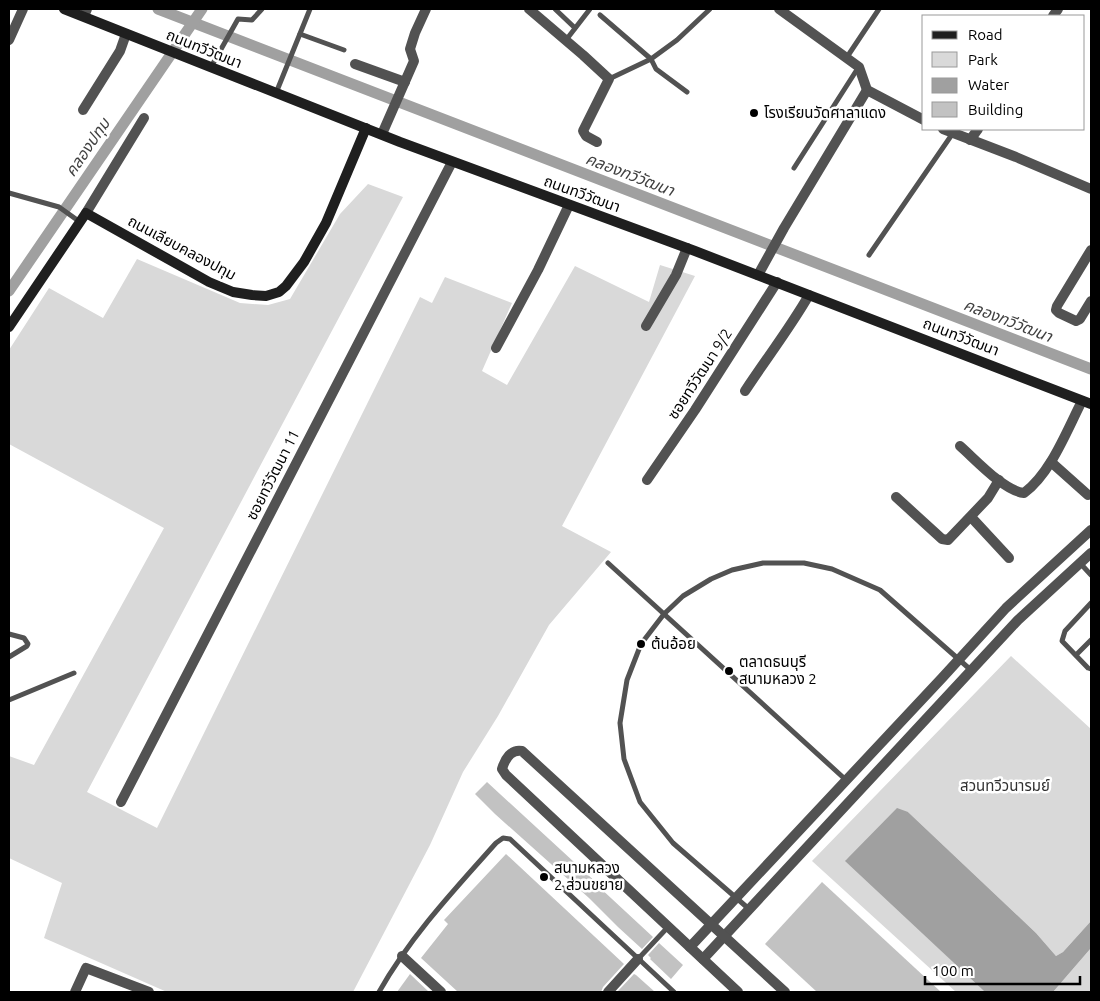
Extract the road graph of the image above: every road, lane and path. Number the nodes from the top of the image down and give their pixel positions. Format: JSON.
{"nodes":[{"id":1,"x":23,"y":9,"type":"edge"},
{"id":2,"x":64,"y":9,"type":"edge"},
{"id":3,"x":262,"y":9,"type":"edge"},
{"id":4,"x":310,"y":9,"type":"edge"},
{"id":5,"x":426,"y":9,"type":"edge"},
{"id":6,"x":529,"y":9,"type":"edge"},
{"id":7,"x":555,"y":9,"type":"edge"},
{"id":8,"x":590,"y":9,"type":"edge"},
{"id":9,"x":710,"y":9,"type":"edge"},
{"id":10,"x":779,"y":9,"type":"edge"},
{"id":11,"x":879,"y":9,"type":"edge"},
{"id":12,"x":85,"y":12,"type":"edge"},
{"id":13,"x":600,"y":15,"type":"dead end"},
{"id":14,"x":575,"y":28,"type":"junction"},
{"id":15,"x":126,"y":34,"type":"junction"},
{"id":16,"x":300,"y":34,"type":"junction"},
{"id":17,"x":9,"y":40,"type":"edge"},
{"id":18,"x":566,"y":40,"type":"junction"},
{"id":19,"x":344,"y":50,"type":"dead end"},
{"id":20,"x":847,"y":58,"type":"junction"},
{"id":21,"x":651,"y":59,"type":"junction"},
{"id":22,"x":355,"y":64,"type":"dead end"},
{"id":23,"x":211,"y":67,"type":"junction"},
{"id":24,"x":859,"y":67,"type":"junction"},
{"id":25,"x":609,"y":79,"type":"junction"},
{"id":26,"x":405,"y":82,"type":"junction"},
{"id":27,"x":867,"y":90,"type":"junction"},
{"id":28,"x":687,"y":92,"type":"dead end"},
{"id":29,"x":276,"y":93,"type":"junction"},
{"id":30,"x":83,"y":110,"type":"dead end"},
{"id":31,"x":144,"y":118,"type":"dead end"},
{"id":32,"x":922,"y":119,"type":"edge"},
{"id":33,"x":366,"y":128,"type":"junction"},
{"id":34,"x":946,"y":130,"type":"edge"},
{"id":35,"x":977,"y":130,"type":"edge"},
{"id":36,"x":953,"y":133,"type":"junction"},
{"id":37,"x":382,"y":134,"type":"junction"},
{"id":38,"x":970,"y":140,"type":"junction"},
{"id":39,"x":597,"y":142,"type":"dead end"},
{"id":40,"x":452,"y":162,"type":"junction"},
{"id":41,"x":794,"y":168,"type":"dead end"},
{"id":42,"x":1091,"y":189,"type":"edge"},
{"id":43,"x":9,"y":193,"type":"edge"},
{"id":44,"x":570,"y":205,"type":"junction"},
{"id":45,"x":81,"y":218,"type":"junction"},
{"id":46,"x":687,"y":248,"type":"junction"},
{"id":47,"x":1091,"y":250,"type":"edge"},
{"id":48,"x":869,"y":255,"type":"dead end"},
{"id":49,"x":758,"y":275,"type":"junction"},
{"id":50,"x":777,"y":282,"type":"junction"},
{"id":51,"x":810,"y":295,"type":"junction"},
{"id":52,"x":1091,"y":301,"type":"edge"},
{"id":53,"x":10,"y":324,"type":"edge"},
{"id":54,"x":646,"y":326,"type":"dead end"},
{"id":55,"x":496,"y":348,"type":"dead end"},
{"id":56,"x":744,"y":391,"type":"dead end"},
{"id":57,"x":1087,"y":402,"type":"edge"},
{"id":58,"x":960,"y":446,"type":"dead end"},
{"id":59,"x":1051,"y":462,"type":"junction"},
{"id":60,"x":647,"y":480,"type":"dead end"},
{"id":61,"x":999,"y":480,"type":"junction"},
{"id":62,"x":1088,"y":495,"type":"dead end"},
{"id":63,"x":896,"y":497,"type":"dead end"},
{"id":64,"x":971,"y":517,"type":"junction"},
{"id":65,"x":1091,"y":530,"type":"edge"},
{"id":66,"x":1091,"y":553,"type":"edge"},
{"id":67,"x":1009,"y":558,"type":"dead end"},
{"id":68,"x":608,"y":563,"type":"dead end"},
{"id":69,"x":1080,"y":564,"type":"junction"},
{"id":70,"x":1091,"y":575,"type":"edge"},
{"id":71,"x":1091,"y":603,"type":"edge"},
{"id":72,"x":664,"y":614,"type":"junction"},
{"id":73,"x":9,"y":634,"type":"edge"},
{"id":74,"x":1091,"y":640,"type":"edge"},
{"id":75,"x":1076,"y":655,"type":"junction"},
{"id":76,"x":9,"y":657,"type":"edge"},
{"id":77,"x":959,"y":659,"type":"junction"},
{"id":78,"x":1091,"y":669,"type":"edge"},
{"id":79,"x":972,"y":671,"type":"junction"},
{"id":80,"x":74,"y":673,"type":"dead end"},
{"id":81,"x":9,"y":700,"type":"edge"},
{"id":82,"x":846,"y":780,"type":"junction"},
{"id":83,"x":121,"y":802,"type":"dead end"},
{"id":84,"x":736,"y":898,"type":"junction"},
{"id":85,"x":750,"y":909,"type":"junction"},
{"id":86,"x":711,"y":924,"type":"junction"},
{"id":87,"x":668,"y":926,"type":"junction"},
{"id":88,"x":724,"y":936,"type":"junction"},
{"id":89,"x":690,"y":947,"type":"junction"},
{"id":90,"x":402,"y":956,"type":"junction"},
{"id":91,"x":638,"y":959,"type":"junction"},
{"id":92,"x":703,"y":959,"type":"junction"},
{"id":93,"x":75,"y":992,"type":"edge"},
{"id":94,"x":149,"y":992,"type":"edge"},
{"id":95,"x":378,"y":992,"type":"edge"},
{"id":96,"x":442,"y":992,"type":"edge"},
{"id":97,"x":608,"y":992,"type":"edge"},
{"id":98,"x":674,"y":992,"type":"edge"},
{"id":99,"x":738,"y":992,"type":"edge"},
{"id":100,"x":785,"y":992,"type":"edge"}],
"edges":[{"from":1,"to":17,"type":"street"},
{"from":2,"to":12,"type":"main road","name":"ถนนทวีวัฒนา"},
{"from":3,"to":23,"type":"lane"},
{"from":4,"to":16,"type":"lane"},
{"from":5,"to":26,"type":"street"},
{"from":6,"to":18,"type":"street"},
{"from":7,"to":14,"type":"lane"},
{"from":8,"to":14,"type":"lane"},
{"from":9,"to":21,"type":"lane"},
{"from":10,"to":20,"type":"street"},
{"from":11,"to":20,"type":"lane"},
{"from":12,"to":15,"type":"main road","name":"ถนนทวีวัฒนา"},
{"from":13,"to":21,"type":"lane"},
{"from":14,"to":18,"type":"lane"},
{"from":15,"to":23,"type":"main road","name":"ถนนทวีวัฒนา"},
{"from":15,"to":30,"type":"street"},
{"from":16,"to":19,"type":"lane"},
{"from":16,"to":29,"type":"lane"},
{"from":18,"to":25,"type":"street"},
{"from":20,"to":24,"type":"street"},
{"from":21,"to":25,"type":"lane"},
{"from":21,"to":28,"type":"lane"},
{"from":22,"to":26,"type":"street"},
{"from":23,"to":29,"type":"main road","name":"ถนนทวีวัฒนา"},
{"from":24,"to":27,"type":"street"},
{"from":24,"to":41,"type":"lane"},
{"from":25,"to":39,"type":"street"},
{"from":26,"to":37,"type":"street"},
{"from":27,"to":32,"type":"street"},
{"from":27,"to":49,"type":"street"},
{"from":29,"to":33,"type":"main road","name":"ถนนทวีวัฒนา"},
{"from":31,"to":45,"type":"street"},
{"from":33,"to":37,"type":"main road","name":"ถนนทวีวัฒนา"},
{"from":33,"to":45,"type":"main road","name":"ถนนเลียบคลองปทุม"},
{"from":34,"to":36,"type":"street"},
{"from":35,"to":38,"type":"street"},
{"from":36,"to":38,"type":"street"},
{"from":36,"to":48,"type":"lane"},
{"from":37,"to":40,"type":"main road","name":"ถนนทวีวัฒนา"},
{"from":38,"to":42,"type":"street"},
{"from":40,"to":44,"type":"main road","name":"ถนนทวีวัฒนา"},
{"from":40,"to":83,"type":"street","name":"ซอยทวีวัฒนา 11"},
{"from":43,"to":45,"type":"lane"},
{"from":44,"to":46,"type":"main road","name":"ถนนทวีวัฒนา"},
{"from":44,"to":55,"type":"street"},
{"from":45,"to":53,"type":"main road"},
{"from":46,"to":49,"type":"main road","name":"ถนนทวีวัฒนา"},
{"from":46,"to":54,"type":"street"},
{"from":47,"to":52,"type":"street"},
{"from":49,"to":50,"type":"main road","name":"ถนนทวีวัฒนา"},
{"from":50,"to":51,"type":"main road","name":"ถนนทวีวัฒนา"},
{"from":50,"to":60,"type":"street","name":"ซอยทวีวัฒนา 9/2"},
{"from":51,"to":56,"type":"street"},
{"from":51,"to":57,"type":"main road","name":"ถนนทวีวัฒนา"},
{"from":57,"to":59,"type":"street"},
{"from":58,"to":61,"type":"street"},
{"from":59,"to":61,"type":"street"},
{"from":59,"to":62,"type":"street"},
{"from":61,"to":64,"type":"street"},
{"from":63,"to":64,"type":"street"},
{"from":64,"to":67,"type":"street"},
{"from":65,"to":77,"type":"street"},
{"from":66,"to":69,"type":"street"},
{"from":68,"to":72,"type":"lane"},
{"from":69,"to":70,"type":"lane"},
{"from":69,"to":79,"type":"street"},
{"from":71,"to":75,"type":"lane"},
{"from":72,"to":77,"type":"lane"},
{"from":72,"to":82,"type":"lane"},
{"from":72,"to":84,"type":"lane"},
{"from":73,"to":76,"type":"lane"},
{"from":74,"to":75,"type":"lane"},
{"from":75,"to":78,"type":"lane"},
{"from":77,"to":79,"type":"lane"},
{"from":77,"to":82,"type":"street"},
{"from":79,"to":85,"type":"street"},
{"from":80,"to":81,"type":"lane"},
{"from":82,"to":84,"type":"street"},
{"from":84,"to":85,"type":"lane"},
{"from":84,"to":86,"type":"street"},
{"from":85,"to":88,"type":"street"},
{"from":86,"to":87,"type":"street"},
{"from":86,"to":88,"type":"street"},
{"from":86,"to":89,"type":"street"},
{"from":87,"to":89,"type":"street"},
{"from":87,"to":91,"type":"lane"},
{"from":88,"to":92,"type":"street"},
{"from":88,"to":100,"type":"street"},
{"from":89,"to":92,"type":"street"},
{"from":90,"to":91,"type":"lane"},
{"from":90,"to":95,"type":"lane"},
{"from":90,"to":96,"type":"street"},
{"from":91,"to":97,"type":"street"},
{"from":91,"to":98,"type":"lane"},
{"from":92,"to":99,"type":"street"},
{"from":93,"to":94,"type":"street"}]}
